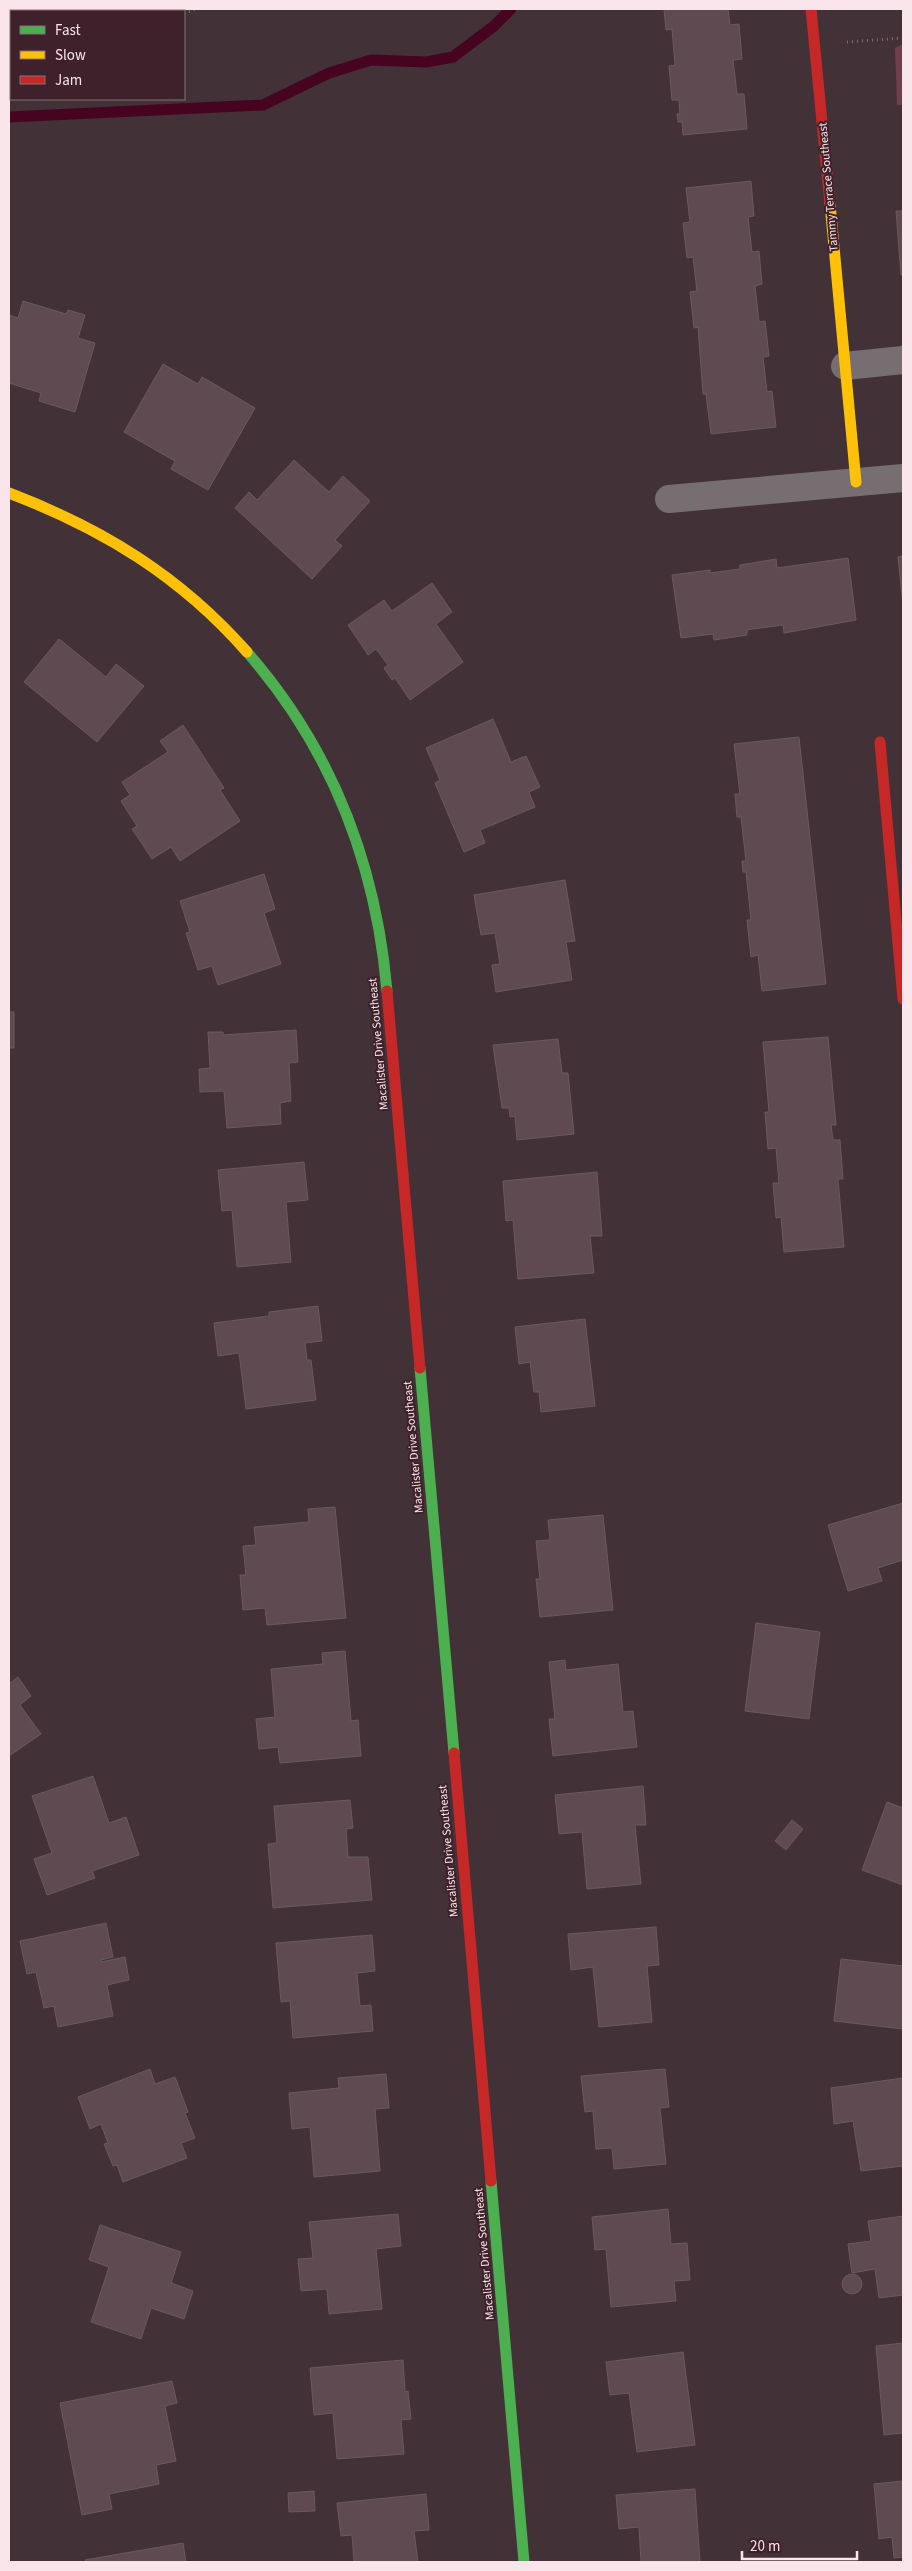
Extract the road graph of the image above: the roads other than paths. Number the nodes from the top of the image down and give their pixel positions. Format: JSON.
{"nodes":[{"id":1,"x":811,"y":9,"type":"edge"},
{"id":2,"x":903,"y":360,"type":"edge"},
{"id":3,"x":845,"y":366,"type":"junction"},
{"id":4,"x":903,"y":478,"type":"edge"},
{"id":5,"x":856,"y":482,"type":"junction"},
{"id":6,"x":9,"y":493,"type":"edge"},
{"id":7,"x":669,"y":499,"type":"dead end"},
{"id":8,"x":880,"y":742,"type":"dead end"},
{"id":9,"x":900,"y":936,"type":"edge"},
{"id":10,"x":903,"y":999,"type":"edge"},
{"id":11,"x":524,"y":2562,"type":"edge"}],
"edges":[{"from":1,"to":3,"type":"street","name":"Tammy Terrace Southeast"},
{"from":2,"to":3,"type":"street"},
{"from":3,"to":5,"type":"street","name":"Tammy Terrace Southeast"},
{"from":4,"to":5,"type":"street"},
{"from":5,"to":7,"type":"street"},
{"from":6,"to":11,"type":"street","name":"Macalister Drive Southeast"},
{"from":8,"to":9,"type":"street"},
{"from":9,"to":10,"type":"street"}]}
